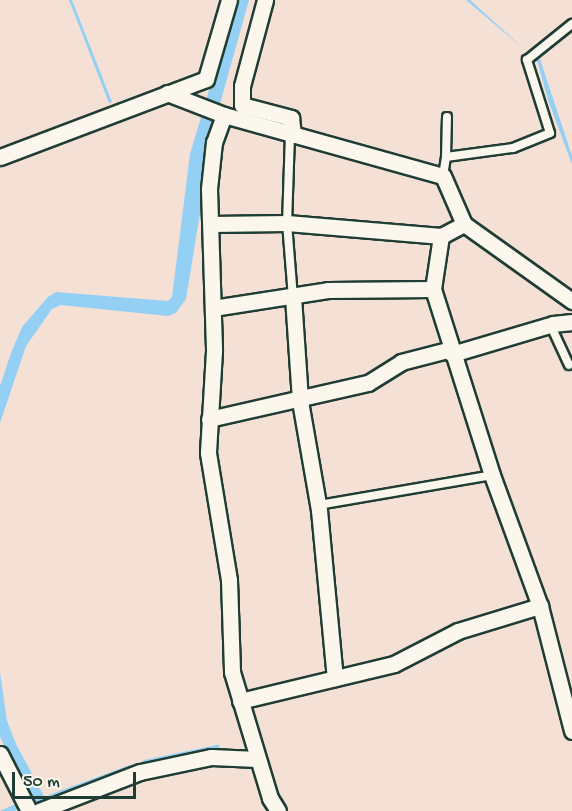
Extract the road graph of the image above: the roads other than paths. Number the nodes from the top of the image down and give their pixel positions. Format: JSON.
{"nodes":[{"id":1,"x":229,"y":0,"type":"edge"},
{"id":2,"x":265,"y":0,"type":"edge"},
{"id":3,"x":572,"y":24,"type":"edge"},
{"id":4,"x":167,"y":93,"type":"junction"},
{"id":5,"x":224,"y":115,"type":"junction"},
{"id":6,"x":447,"y":117,"type":"dead end"},
{"id":7,"x":291,"y":134,"type":"junction"},
{"id":8,"x":0,"y":157,"type":"edge"},
{"id":9,"x":446,"y":157,"type":"junction"},
{"id":10,"x":443,"y":176,"type":"junction"},
{"id":11,"x":286,"y":223,"type":"junction"},
{"id":12,"x":210,"y":224,"type":"junction"},
{"id":13,"x":464,"y":224,"type":"junction"},
{"id":14,"x":441,"y":236,"type":"junction"},
{"id":15,"x":433,"y":289,"type":"junction"},
{"id":16,"x":293,"y":297,"type":"junction"},
{"id":17,"x":572,"y":300,"type":"edge"},
{"id":18,"x":213,"y":308,"type":"junction"},
{"id":19,"x":572,"y":322,"type":"edge"},
{"id":20,"x":550,"y":324,"type":"junction"},
{"id":21,"x":452,"y":351,"type":"junction"},
{"id":22,"x":569,"y":365,"type":"dead end"},
{"id":23,"x":300,"y":401,"type":"junction"},
{"id":24,"x":209,"y":419,"type":"junction"},
{"id":25,"x":492,"y":475,"type":"junction"},
{"id":26,"x":318,"y":505,"type":"junction"},
{"id":27,"x":540,"y":606,"type":"junction"},
{"id":28,"x":336,"y":678,"type":"junction"},
{"id":29,"x":240,"y":701,"type":"junction"},
{"id":30,"x":572,"y":730,"type":"edge"},
{"id":31,"x":0,"y":754,"type":"edge"},
{"id":32,"x":257,"y":759,"type":"junction"},
{"id":33,"x":45,"y":808,"type":"edge"},
{"id":34,"x":29,"y":811,"type":"edge"},
{"id":35,"x":278,"y":811,"type":"edge"}],
"edges":[{"from":1,"to":4,"type":"street"},
{"from":2,"to":7,"type":"street"},
{"from":3,"to":9,"type":"lane"},
{"from":4,"to":5,"type":"street"},
{"from":4,"to":8,"type":"street"},
{"from":5,"to":7,"type":"street"},
{"from":5,"to":12,"type":"street"},
{"from":6,"to":9,"type":"lane"},
{"from":7,"to":10,"type":"street"},
{"from":7,"to":11,"type":"lane"},
{"from":9,"to":10,"type":"lane"},
{"from":10,"to":13,"type":"street"},
{"from":11,"to":12,"type":"street"},
{"from":11,"to":14,"type":"street"},
{"from":11,"to":16,"type":"lane"},
{"from":12,"to":18,"type":"street"},
{"from":13,"to":14,"type":"street"},
{"from":13,"to":17,"type":"street"},
{"from":14,"to":15,"type":"street"},
{"from":15,"to":16,"type":"street"},
{"from":15,"to":21,"type":"street"},
{"from":16,"to":18,"type":"street"},
{"from":16,"to":23,"type":"street"},
{"from":18,"to":24,"type":"street"},
{"from":19,"to":20,"type":"street"},
{"from":20,"to":21,"type":"street"},
{"from":20,"to":22,"type":"lane"},
{"from":21,"to":23,"type":"street"},
{"from":21,"to":25,"type":"street"},
{"from":23,"to":24,"type":"street"},
{"from":23,"to":26,"type":"street"},
{"from":24,"to":29,"type":"street"},
{"from":25,"to":26,"type":"lane"},
{"from":25,"to":27,"type":"street"},
{"from":26,"to":28,"type":"street"},
{"from":27,"to":28,"type":"street"},
{"from":27,"to":30,"type":"street"},
{"from":28,"to":29,"type":"street"},
{"from":29,"to":32,"type":"street"},
{"from":31,"to":34,"type":"street"},
{"from":32,"to":33,"type":"street"},
{"from":32,"to":35,"type":"street"}]}
